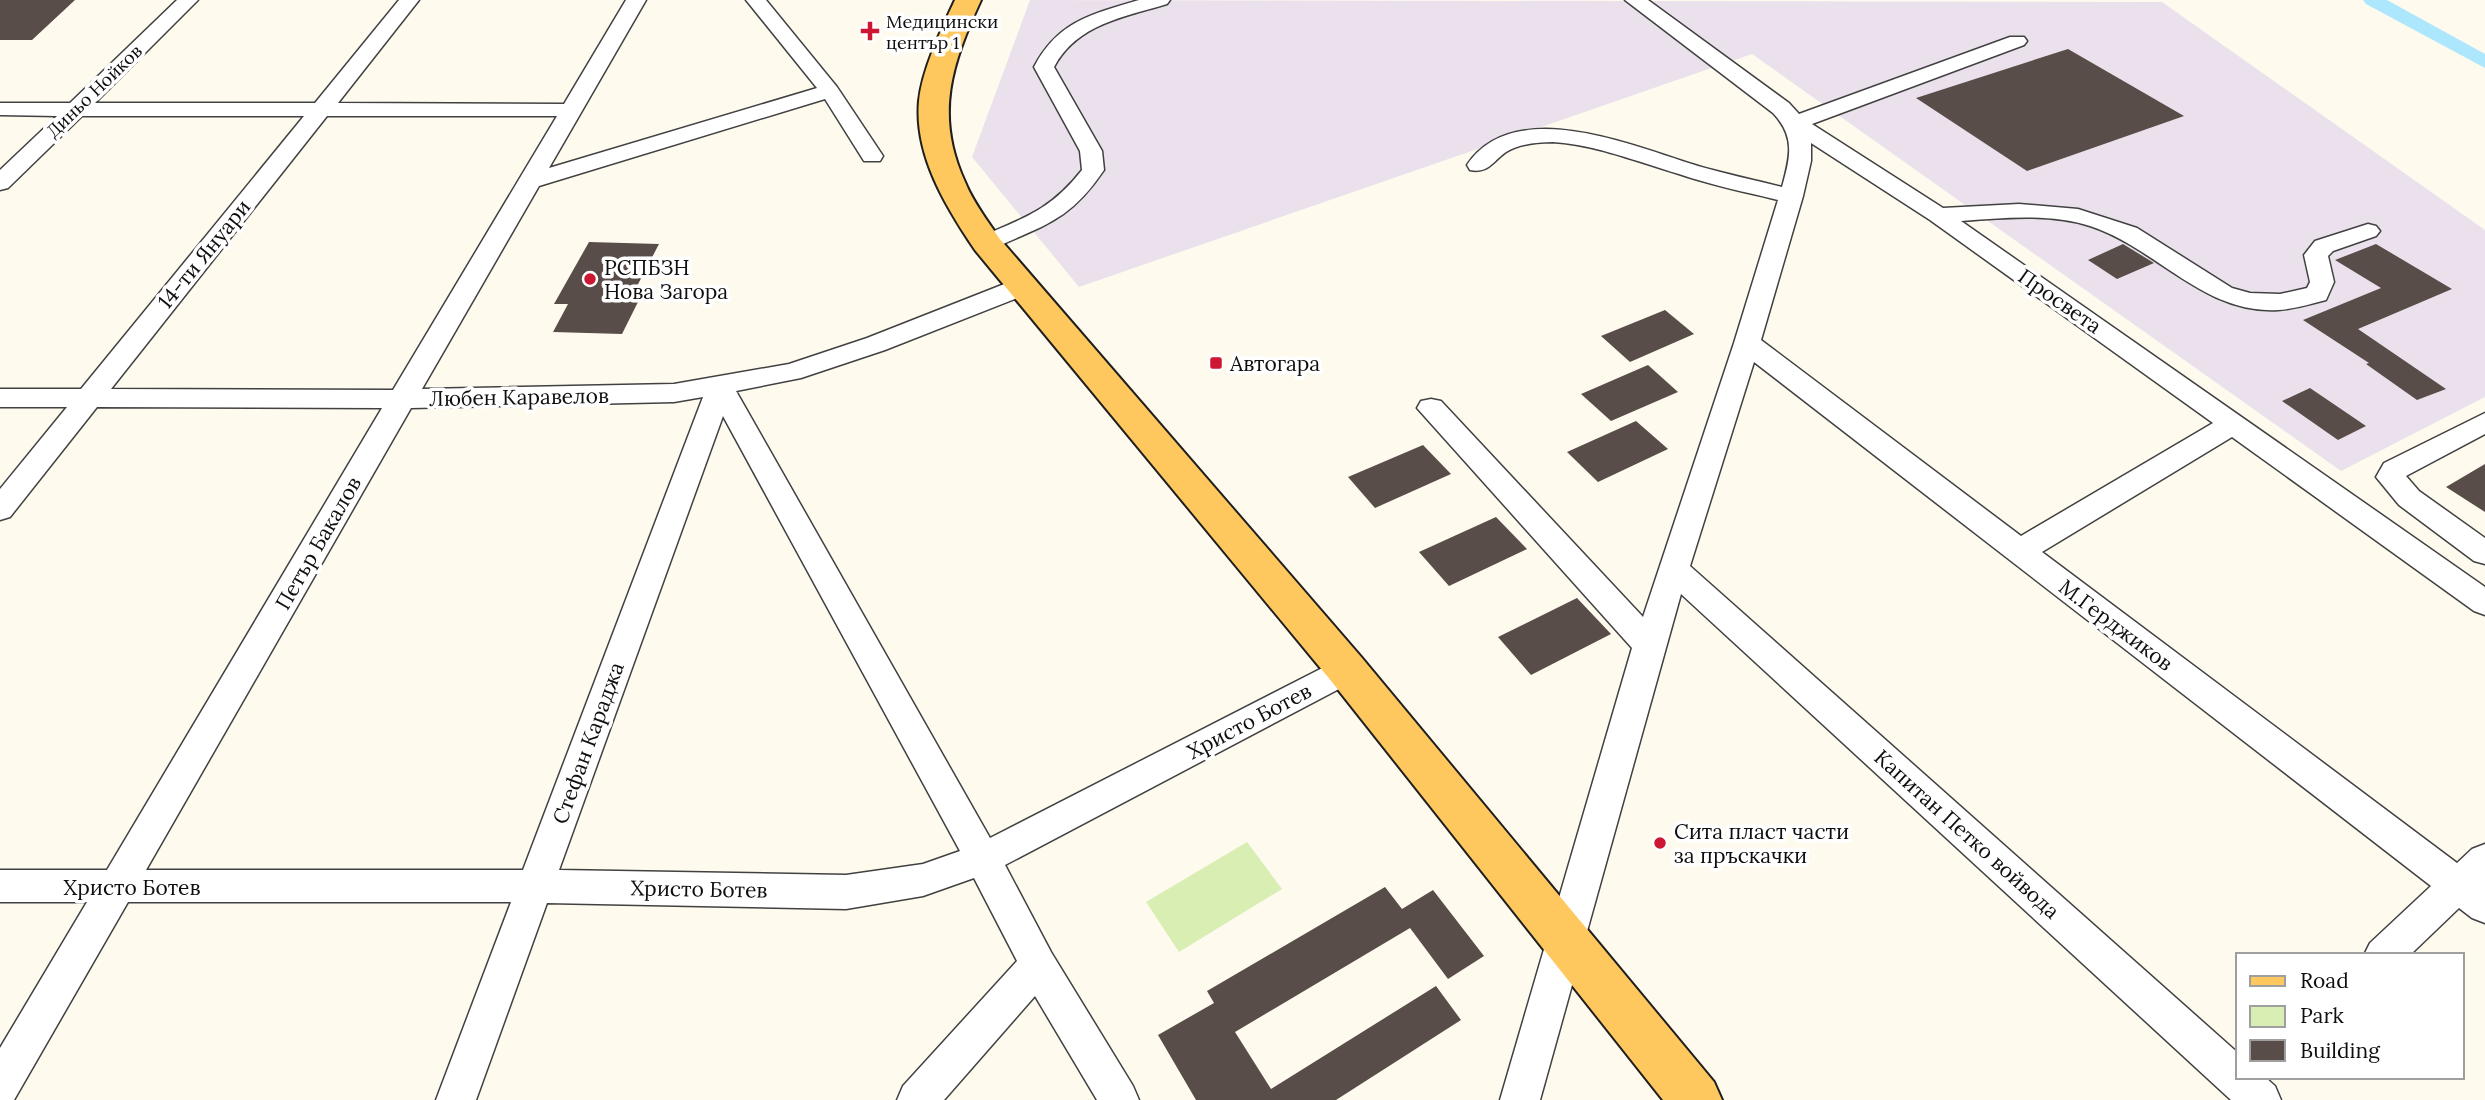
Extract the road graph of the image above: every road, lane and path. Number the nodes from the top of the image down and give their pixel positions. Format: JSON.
{"nodes":[{"id":1,"x":188,"y":0,"type":"edge"},
{"id":2,"x":409,"y":0,"type":"edge"},
{"id":3,"x":636,"y":0,"type":"edge"},
{"id":4,"x":757,"y":0,"type":"edge"},
{"id":5,"x":968,"y":0,"type":"edge"},
{"id":6,"x":1160,"y":0,"type":"edge"},
{"id":7,"x":1635,"y":0,"type":"edge"},
{"id":8,"x":2017,"y":41,"type":"dead end"},
{"id":9,"x":830,"y":91,"type":"junction"},
{"id":10,"x":0,"y":108,"type":"edge"},
{"id":11,"x":75,"y":109,"type":"junction"},
{"id":12,"x":321,"y":109,"type":"junction"},
{"id":13,"x":571,"y":110,"type":"junction"},
{"id":14,"x":1795,"y":123,"type":"junction"},
{"id":15,"x":872,"y":156,"type":"dead end"},
{"id":16,"x":1478,"y":166,"type":"dead end"},
{"id":17,"x":530,"y":181,"type":"junction"},
{"id":18,"x":0,"y":183,"type":"edge"},
{"id":19,"x":1791,"y":196,"type":"junction"},
{"id":20,"x":1938,"y":215,"type":"junction"},
{"id":21,"x":2368,"y":231,"type":"dead end"},
{"id":22,"x":986,"y":243,"type":"junction"},
{"id":23,"x":1021,"y":287,"type":"junction"},
{"id":24,"x":1747,"y":343,"type":"junction"},
{"id":25,"x":720,"y":387,"type":"junction"},
{"id":26,"x":0,"y":398,"type":"edge"},
{"id":27,"x":88,"y":399,"type":"junction"},
{"id":28,"x":402,"y":399,"type":"junction"},
{"id":29,"x":1432,"y":408,"type":"dead end"},
{"id":30,"x":2233,"y":424,"type":"junction"},
{"id":31,"x":2484,"y":424,"type":"edge"},
{"id":32,"x":0,"y":509,"type":"edge"},
{"id":33,"x":2020,"y":551,"type":"junction"},
{"id":34,"x":2485,"y":553,"type":"edge"},
{"id":35,"x":1673,"y":569,"type":"junction"},
{"id":36,"x":2485,"y":603,"type":"edge"},
{"id":37,"x":1649,"y":645,"type":"junction"},
{"id":38,"x":1347,"y":670,"type":"junction"},
{"id":39,"x":984,"y":859,"type":"junction"},
{"id":40,"x":2485,"y":860,"type":"edge"},
{"id":41,"x":2456,"y":885,"type":"junction"},
{"id":42,"x":0,"y":886,"type":"edge"},
{"id":43,"x":535,"y":886,"type":"junction"},
{"id":44,"x":116,"y":887,"type":"junction"},
{"id":45,"x":2485,"y":906,"type":"edge"},
{"id":46,"x":1566,"y":939,"type":"junction"},
{"id":47,"x":2385,"y":953,"type":"edge"},
{"id":48,"x":1038,"y":965,"type":"junction"},
{"id":49,"x":0,"y":1086,"type":"edge"},
{"id":50,"x":2248,"y":1091,"type":"edge"},
{"id":51,"x":456,"y":1100,"type":"edge"},
{"id":52,"x":917,"y":1100,"type":"edge"},
{"id":53,"x":1119,"y":1100,"type":"edge"},
{"id":54,"x":1520,"y":1100,"type":"edge"},
{"id":55,"x":1696,"y":1100,"type":"edge"}],
"edges":[{"from":1,"to":11,"type":"street","name":"Диньо Нойков"},
{"from":2,"to":12,"type":"street","name":"14-ти Януари"},
{"from":3,"to":13,"type":"street","name":"Петър Бакалов"},
{"from":4,"to":9,"type":"street"},
{"from":5,"to":22,"type":"main road"},
{"from":6,"to":22,"type":"street"},
{"from":7,"to":14,"type":"street","name":"Просвета"},
{"from":8,"to":14,"type":"street"},
{"from":9,"to":15,"type":"street"},
{"from":9,"to":17,"type":"street"},
{"from":10,"to":11,"type":"street"},
{"from":11,"to":12,"type":"street"},
{"from":11,"to":18,"type":"street","name":"Диньо Нойков"},
{"from":12,"to":13,"type":"street"},
{"from":12,"to":27,"type":"street","name":"14-ти Януари"},
{"from":13,"to":17,"type":"street","name":"Петър Бакалов"},
{"from":14,"to":19,"type":"street"},
{"from":14,"to":20,"type":"street","name":"Просвета"},
{"from":16,"to":19,"type":"street"},
{"from":17,"to":28,"type":"street","name":"Петър Бакалов"},
{"from":19,"to":24,"type":"street"},
{"from":20,"to":21,"type":"street"},
{"from":20,"to":30,"type":"street","name":"Просвета"},
{"from":22,"to":23,"type":"main road"},
{"from":23,"to":25,"type":"street","name":"Любен Каравелов"},
{"from":23,"to":38,"type":"main road"},
{"from":24,"to":33,"type":"street","name":"М.Герджиков"},
{"from":24,"to":35,"type":"street"},
{"from":25,"to":28,"type":"street","name":"Любен Каравелов"},
{"from":25,"to":39,"type":"street"},
{"from":25,"to":43,"type":"street","name":"Стефан Караджа"},
{"from":26,"to":27,"type":"street","name":"Любен Каравелов"},
{"from":27,"to":28,"type":"street","name":"Любен Каравелов"},
{"from":27,"to":32,"type":"street","name":"14-ти Януари"},
{"from":28,"to":44,"type":"street","name":"Петър Бакалов"},
{"from":29,"to":37,"type":"street"},
{"from":30,"to":33,"type":"street"},
{"from":30,"to":36,"type":"street","name":"Просвета"},
{"from":31,"to":34,"type":"street"},
{"from":33,"to":41,"type":"street","name":"М.Герджиков"},
{"from":35,"to":37,"type":"street"},
{"from":35,"to":50,"type":"street","name":"Капитан Петко войвода"},
{"from":37,"to":46,"type":"street"},
{"from":38,"to":39,"type":"street","name":"Христо Ботев"},
{"from":38,"to":46,"type":"main road"},
{"from":39,"to":43,"type":"street","name":"Христо Ботев"},
{"from":39,"to":48,"type":"street"},
{"from":40,"to":41,"type":"street"},
{"from":41,"to":45,"type":"street","name":"М.Герджиков"},
{"from":41,"to":47,"type":"street"},
{"from":42,"to":44,"type":"street","name":"Христо Ботев"},
{"from":43,"to":44,"type":"street","name":"Христо Ботев"},
{"from":43,"to":51,"type":"street","name":"Стефан Караджа"},
{"from":44,"to":49,"type":"street","name":"Петър Бакалов"},
{"from":46,"to":54,"type":"street"},
{"from":46,"to":55,"type":"main road"},
{"from":48,"to":52,"type":"street"},
{"from":48,"to":53,"type":"street"}]}
